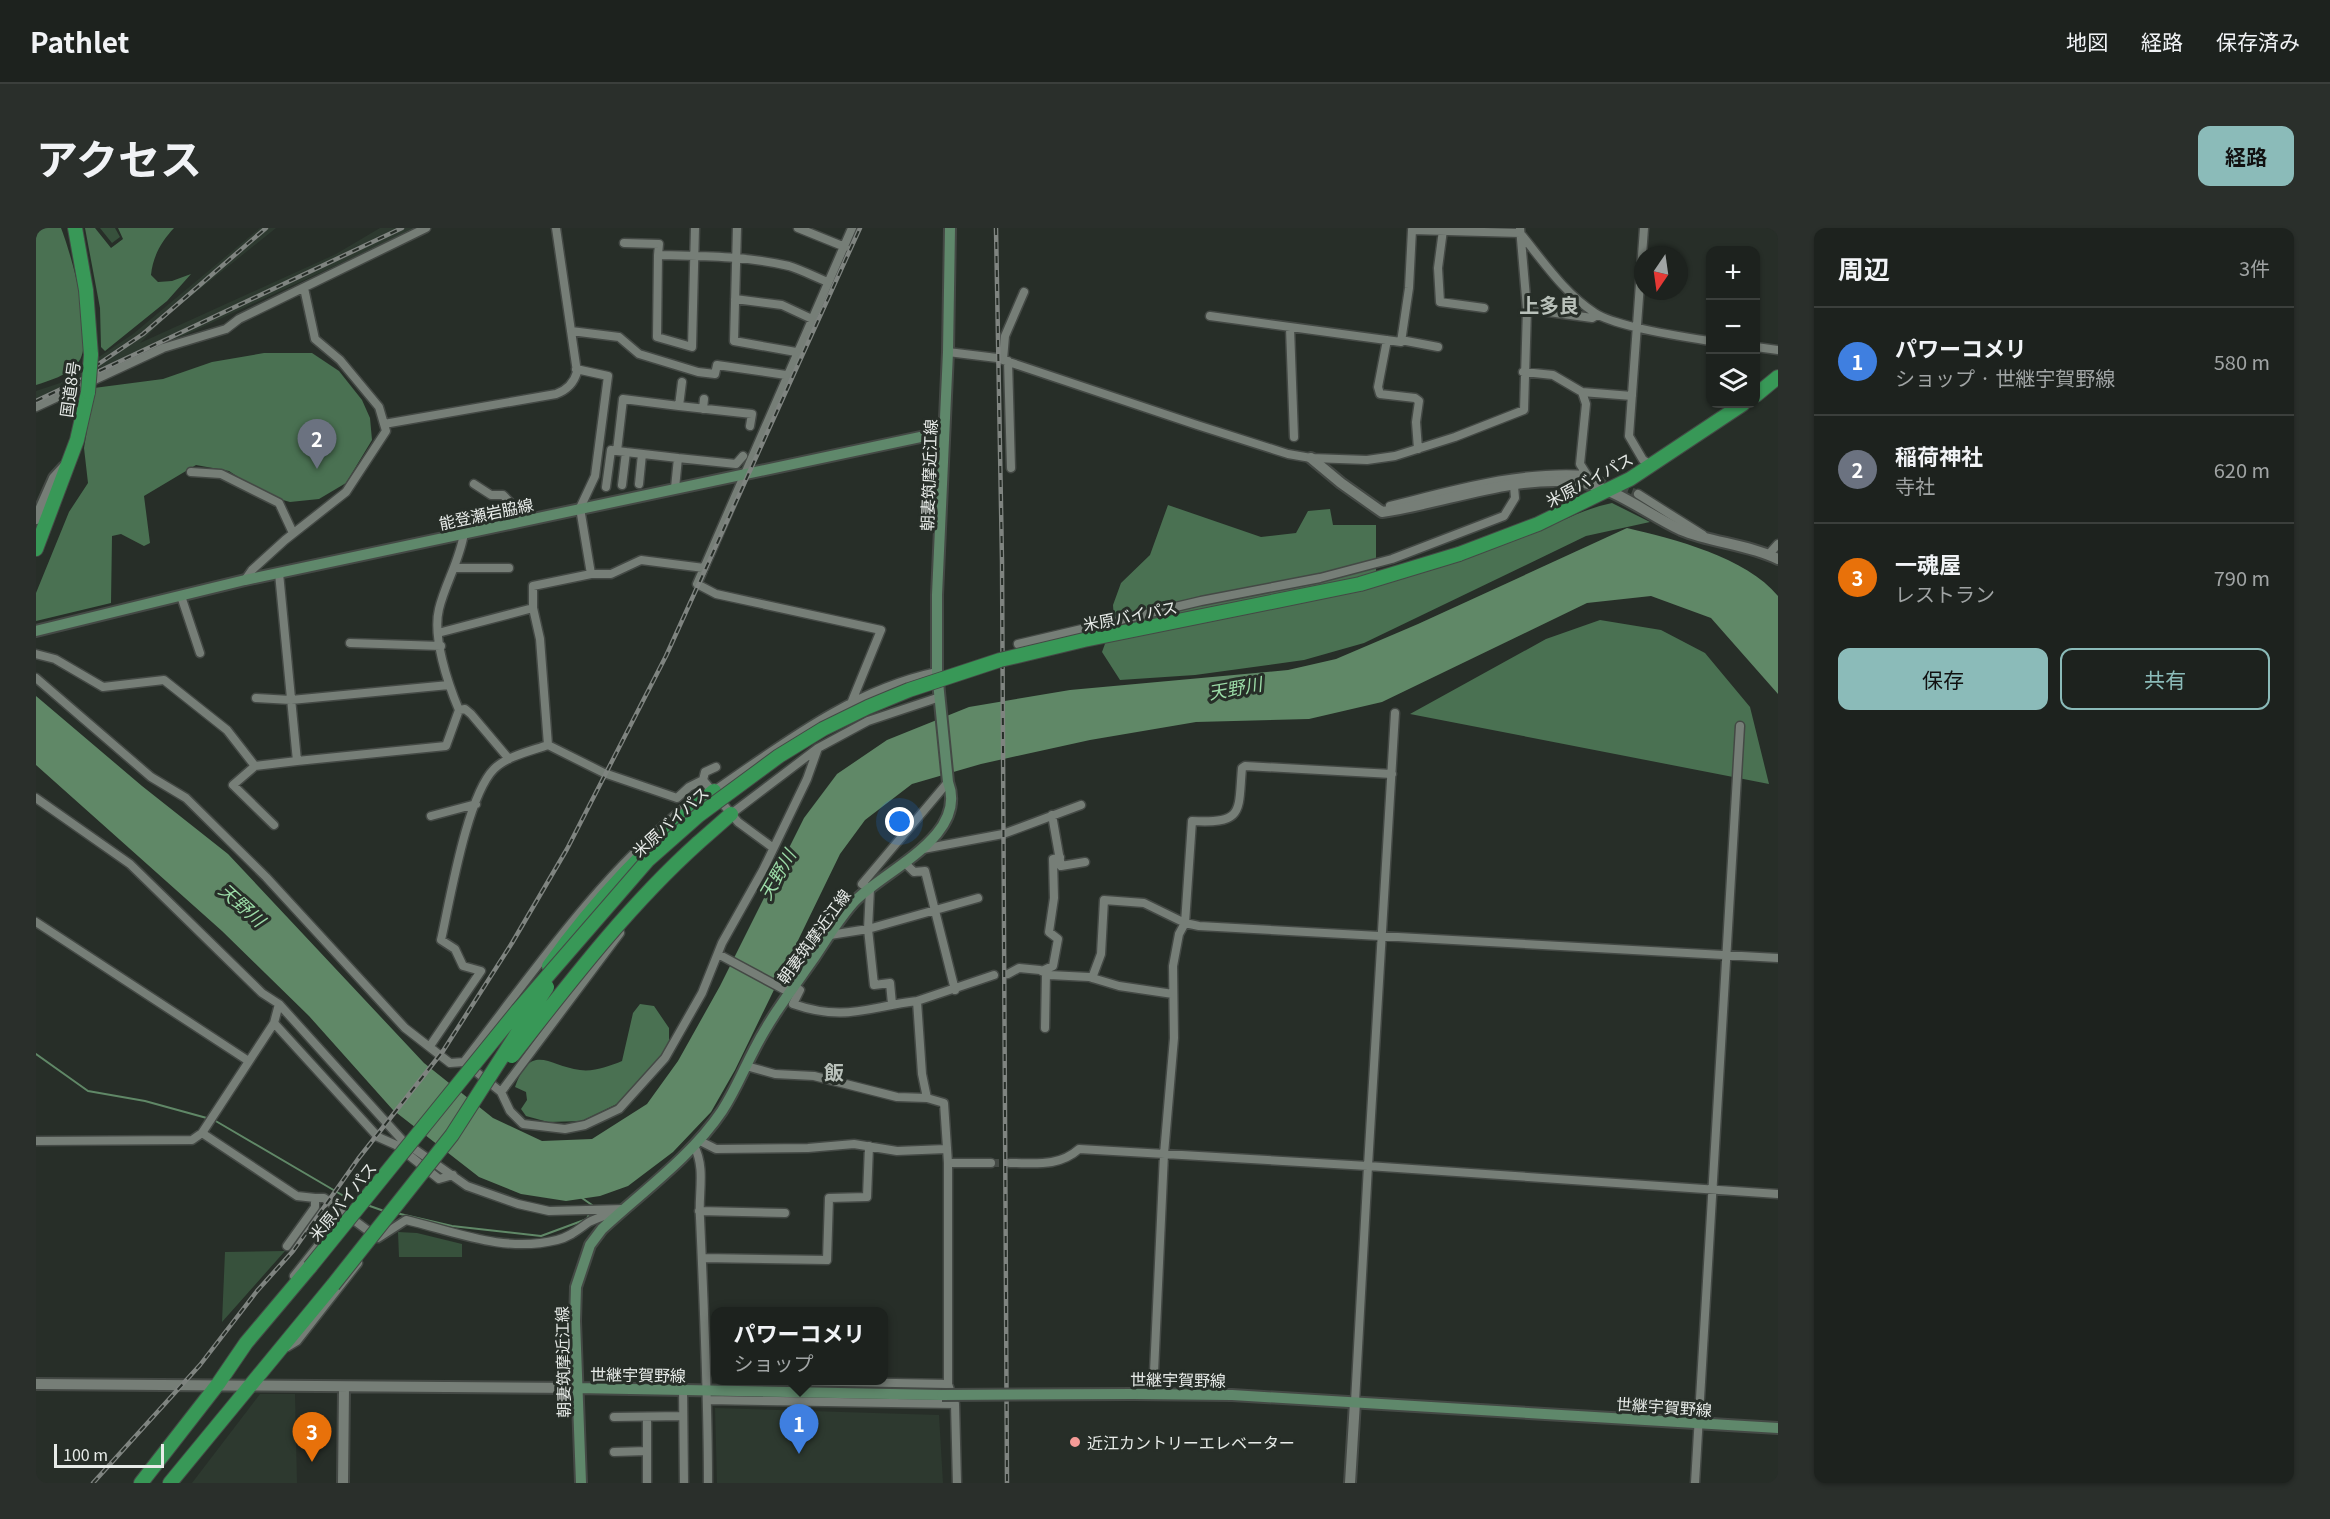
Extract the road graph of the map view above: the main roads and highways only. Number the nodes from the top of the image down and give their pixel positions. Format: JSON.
{"nodes":[{"id":1,"x":75,"y":228,"type":"edge"},
{"id":2,"x":950,"y":228,"type":"edge"},
{"id":3,"x":1778,"y":377,"type":"edge"},
{"id":4,"x":1760,"y":390,"type":"edge"},
{"id":5,"x":1737,"y":408,"type":"edge"},
{"id":6,"x":944,"y":432,"type":"junction"},
{"id":7,"x":36,"y":549,"type":"edge"},
{"id":8,"x":36,"y":631,"type":"edge"},
{"id":9,"x":713,"y":789,"type":"road end"},
{"id":10,"x":733,"y":816,"type":"road end"},
{"id":11,"x":575,"y":945,"type":"junction"},
{"id":12,"x":518,"y":1010,"type":"junction"},
{"id":13,"x":479,"y":1098,"type":"junction"},
{"id":14,"x":710,"y":1387,"type":"edge"},
{"id":15,"x":577,"y":1388,"type":"junction"},
{"id":16,"x":1778,"y":1428,"type":"edge"},
{"id":17,"x":141,"y":1483,"type":"edge"},
{"id":18,"x":170,"y":1483,"type":"edge"},
{"id":19,"x":581,"y":1483,"type":"edge"}],
"edges":[{"from":1,"to":7,"type":"highway","name":"国道8号","bridge":true},
{"from":2,"to":6,"type":"main road","name":"朝妻筑摩近江線"},
{"from":3,"to":4,"type":"highway"},
{"from":5,"to":11,"type":"highway","name":"米原バイパス","bridge":true},
{"from":6,"to":8,"type":"main road","name":"能登瀬岩脇線"},
{"from":6,"to":15,"type":"main road","name":"朝妻筑摩近江線"},
{"from":9,"to":12,"type":"highway","bridge":true},
{"from":10,"to":13,"type":"highway","bridge":true},
{"from":11,"to":12,"type":"highway","name":"米原バイパス","bridge":true},
{"from":11,"to":13,"type":"highway","name":"米原バイパス","bridge":true},
{"from":12,"to":17,"type":"highway","name":"米原バイパス","bridge":true},
{"from":13,"to":18,"type":"highway","name":"米原バイパス","bridge":true},
{"from":14,"to":15,"type":"main road","name":"世継宇賀野線"},
{"from":14,"to":16,"type":"main road","name":"世継宇賀野線","bridge":true},
{"from":15,"to":19,"type":"main road","name":"朝妻筑摩近江線"}]}
